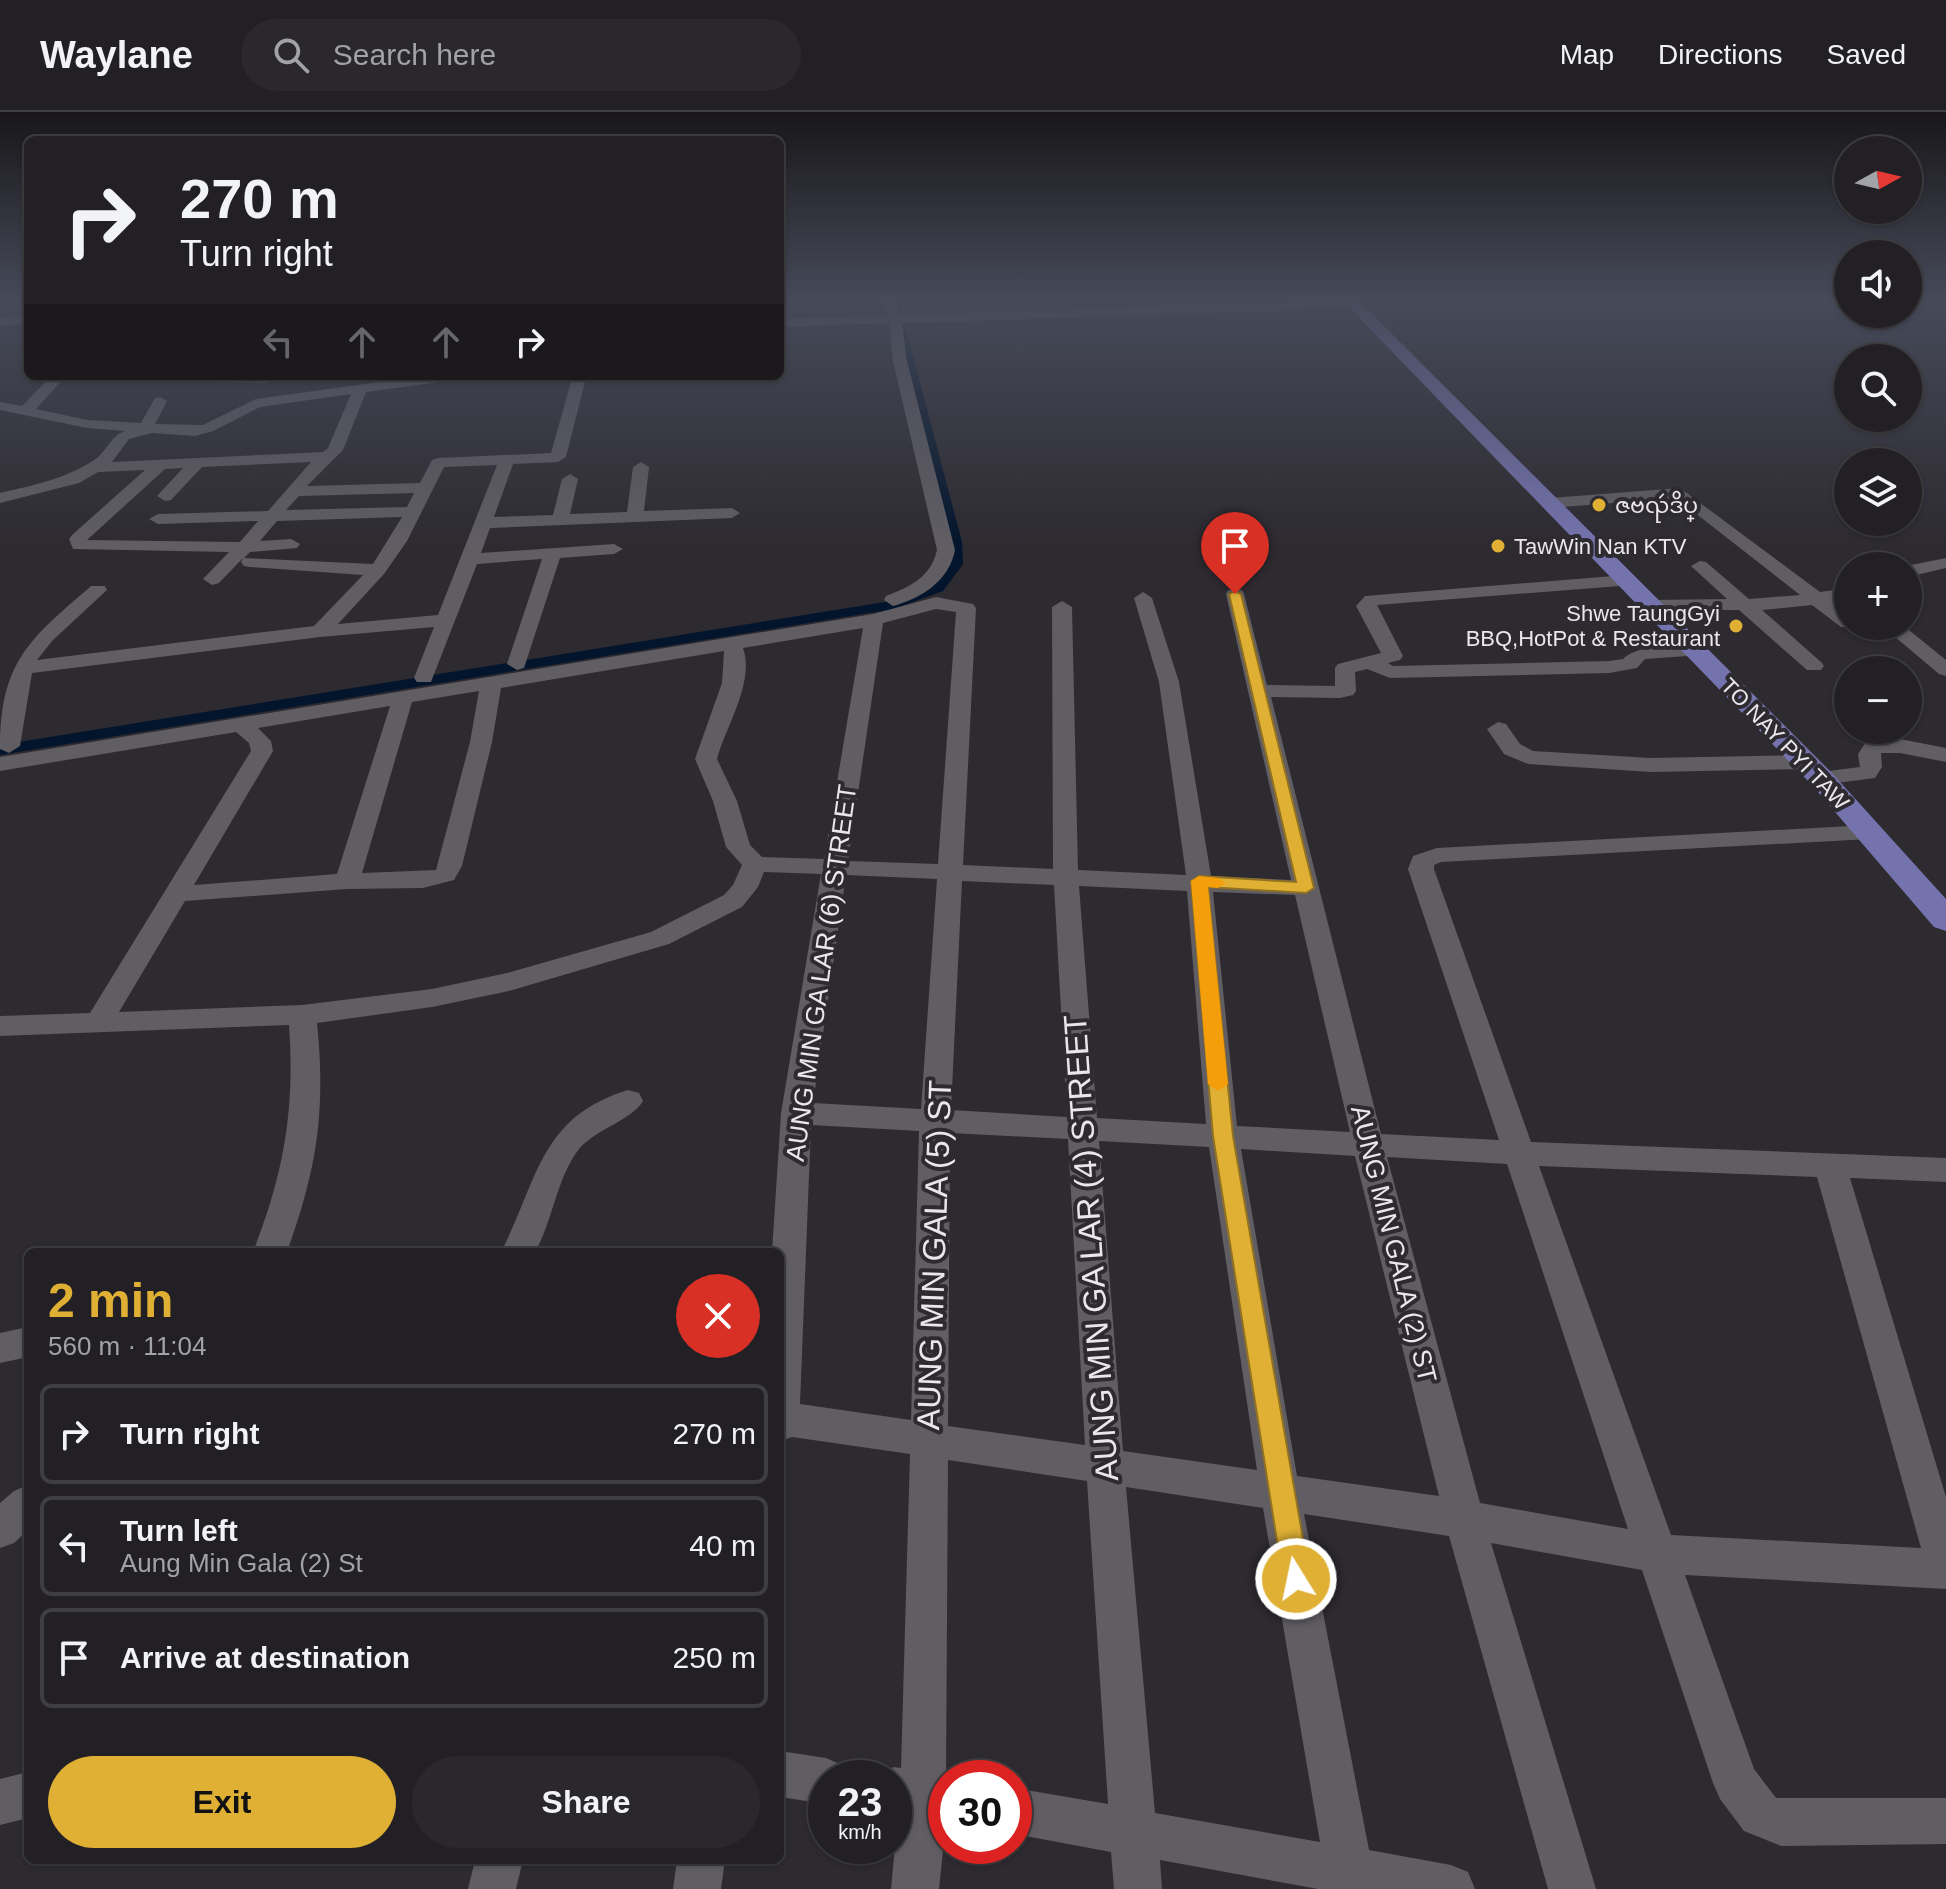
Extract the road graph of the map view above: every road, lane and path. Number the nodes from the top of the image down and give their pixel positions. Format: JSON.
{"nodes":[{"id":1,"x":53,"y":382,"type":"edge"},
{"id":2,"x":264,"y":382,"type":"edge"},
{"id":3,"x":401,"y":382,"type":"edge"},
{"id":4,"x":578,"y":382,"type":"edge"},
{"id":5,"x":905,"y":382,"type":"edge"},
{"id":6,"x":1431,"y":382,"type":"edge"},
{"id":7,"x":361,"y":388,"type":"junction"},
{"id":8,"x":160,"y":401,"type":"dead end"},
{"id":9,"x":256,"y":403,"type":"junction"},
{"id":10,"x":0,"y":406,"type":"edge"},
{"id":11,"x":28,"y":410,"type":"junction"},
{"id":12,"x":242,"y":426,"type":"dead end"},
{"id":13,"x":208,"y":428,"type":"junction"},
{"id":14,"x":148,"y":429,"type":"junction"},
{"id":15,"x":323,"y":458,"type":"junction"},
{"id":16,"x":507,"y":460,"type":"junction"},
{"id":17,"x":197,"y":463,"type":"junction"},
{"id":18,"x":161,"y":464,"type":"junction"},
{"id":19,"x":96,"y":467,"type":"junction"},
{"id":20,"x":641,"y":467,"type":"dead end"},
{"id":21,"x":570,"y":479,"type":"dead end"},
{"id":22,"x":424,"y":488,"type":"junction"},
{"id":23,"x":294,"y":491,"type":"junction"},
{"id":24,"x":165,"y":496,"type":"dead end"},
{"id":25,"x":0,"y":498,"type":"edge"},
{"id":26,"x":1550,"y":503,"type":"junction"},
{"id":27,"x":412,"y":512,"type":"junction"},
{"id":28,"x":732,"y":513,"type":"dead end"},
{"id":29,"x":272,"y":516,"type":"junction"},
{"id":30,"x":635,"y":517,"type":"junction"},
{"id":31,"x":158,"y":519,"type":"dead end"},
{"id":32,"x":560,"y":520,"type":"junction"},
{"id":33,"x":482,"y":523,"type":"junction"},
{"id":34,"x":291,"y":544,"type":"dead end"},
{"id":35,"x":245,"y":547,"type":"junction"},
{"id":36,"x":614,"y":549,"type":"dead end"},
{"id":37,"x":553,"y":553,"type":"junction"},
{"id":38,"x":468,"y":559,"type":"junction"},
{"id":39,"x":230,"y":561,"type":"junction"},
{"id":40,"x":1946,"y":563,"type":"edge"},
{"id":41,"x":1700,"y":566,"type":"dead end"},
{"id":42,"x":1922,"y":566,"type":"edge"},
{"id":43,"x":378,"y":570,"type":"junction"},
{"id":44,"x":212,"y":579,"type":"dead end"},
{"id":45,"x":1626,"y":581,"type":"junction"},
{"id":46,"x":98,"y":590,"type":"dead end"},
{"id":47,"x":1235,"y":594,"type":"dead end"},
{"id":48,"x":1834,"y":596,"type":"edge"},
{"id":49,"x":1143,"y":598,"type":"dead end"},
{"id":50,"x":1815,"y":598,"type":"junction"},
{"id":51,"x":1746,"y":605,"type":"junction"},
{"id":52,"x":1651,"y":606,"type":"junction"},
{"id":53,"x":1062,"y":607,"type":"dead end"},
{"id":54,"x":1834,"y":612,"type":"edge"},
{"id":55,"x":446,"y":620,"type":"junction"},
{"id":56,"x":874,"y":620,"type":"junction"},
{"id":57,"x":320,"y":631,"type":"junction"},
{"id":58,"x":1909,"y":640,"type":"edge"},
{"id":59,"x":732,"y":644,"type":"junction"},
{"id":60,"x":1695,"y":651,"type":"junction"},
{"id":61,"x":1371,"y":663,"type":"junction"},
{"id":62,"x":517,"y":664,"type":"junction"},
{"id":63,"x":1814,"y":666,"type":"dead end"},
{"id":64,"x":24,"y":668,"type":"junction"},
{"id":65,"x":1946,"y":670,"type":"edge"},
{"id":66,"x":424,"y":678,"type":"junction"},
{"id":67,"x":491,"y":684,"type":"junction"},
{"id":68,"x":1259,"y":691,"type":"junction"},
{"id":69,"x":403,"y":697,"type":"junction"},
{"id":70,"x":242,"y":725,"type":"junction"},
{"id":71,"x":1498,"y":729,"type":"dead end"},
{"id":72,"x":3,"y":752,"type":"edge"},
{"id":73,"x":1946,"y":755,"type":"edge"},
{"id":74,"x":1813,"y":770,"type":"junction"},
{"id":75,"x":1870,"y":832,"type":"junction"},
{"id":76,"x":755,"y":864,"type":"junction"},
{"id":77,"x":834,"y":868,"type":"junction"},
{"id":78,"x":951,"y":873,"type":"junction"},
{"id":79,"x":1066,"y":878,"type":"junction"},
{"id":80,"x":347,"y":881,"type":"junction"},
{"id":81,"x":1199,"y":881,"type":"junction"},
{"id":82,"x":1306,"y":888,"type":"junction"},
{"id":83,"x":178,"y":894,"type":"junction"},
{"id":84,"x":1946,"y":920,"type":"edge"},
{"id":85,"x":302,"y":1015,"type":"junction"},
{"id":86,"x":98,"y":1024,"type":"junction"},
{"id":87,"x":0,"y":1026,"type":"edge"},
{"id":88,"x":628,"y":1101,"type":"dead end"},
{"id":89,"x":796,"y":1113,"type":"junction"},
{"id":90,"x":935,"y":1121,"type":"junction"},
{"id":91,"x":1084,"y":1129,"type":"junction"},
{"id":92,"x":1223,"y":1136,"type":"junction"},
{"id":93,"x":1368,"y":1144,"type":"junction"},
{"id":94,"x":1520,"y":1153,"type":"junction"},
{"id":95,"x":1830,"y":1166,"type":"junction"},
{"id":96,"x":1946,"y":1170,"type":"edge"},
{"id":97,"x":272,"y":1248,"type":"edge"},
{"id":98,"x":520,"y":1248,"type":"edge"},
{"id":99,"x":24,"y":1343,"type":"edge"},
{"id":100,"x":784,"y":1343,"type":"edge"},
{"id":101,"x":0,"y":1348,"type":"edge"},
{"id":102,"x":784,"y":1421,"type":"edge"},
{"id":103,"x":929,"y":1439,"type":"junction"},
{"id":104,"x":1105,"y":1464,"type":"junction"},
{"id":105,"x":1280,"y":1491,"type":"junction"},
{"id":106,"x":24,"y":1508,"type":"edge"},
{"id":107,"x":1464,"y":1519,"type":"junction"},
{"id":108,"x":0,"y":1529,"type":"edge"},
{"id":109,"x":1660,"y":1554,"type":"junction"},
{"id":110,"x":1946,"y":1567,"type":"edge"},
{"id":111,"x":784,"y":1775,"type":"edge"},
{"id":112,"x":808,"y":1778,"type":"edge"},
{"id":113,"x":921,"y":1795,"type":"edge"},
{"id":114,"x":24,"y":1796,"type":"edge"},
{"id":115,"x":0,"y":1802,"type":"edge"},
{"id":116,"x":1032,"y":1814,"type":"edge"},
{"id":117,"x":1946,"y":1821,"type":"edge"},
{"id":118,"x":1134,"y":1834,"type":"junction"},
{"id":119,"x":498,"y":1864,"type":"edge"},
{"id":120,"x":700,"y":1864,"type":"edge"},
{"id":121,"x":1351,"y":1881,"type":"edge"},
{"id":122,"x":492,"y":1889,"type":"edge"},
{"id":123,"x":697,"y":1889,"type":"edge"},
{"id":124,"x":915,"y":1889,"type":"edge"},
{"id":125,"x":1138,"y":1889,"type":"edge"},
{"id":126,"x":1451,"y":1889,"type":"edge"},
{"id":127,"x":1572,"y":1889,"type":"edge"}],
"edges":[{"from":1,"to":11,"type":"street"},
{"from":2,"to":9,"type":"street"},
{"from":3,"to":7,"type":"street"},
{"from":4,"to":16,"type":"street"},
{"from":5,"to":62,"type":"street"},
{"from":6,"to":26,"type":"main road","name":"TO NAY PYI TAW"},
{"from":7,"to":9,"type":"street"},
{"from":7,"to":15,"type":"street"},
{"from":8,"to":14,"type":"street"},
{"from":9,"to":13,"type":"street"},
{"from":10,"to":11,"type":"street"},
{"from":11,"to":14,"type":"street"},
{"from":12,"to":13,"type":"street"},
{"from":13,"to":14,"type":"street"},
{"from":14,"to":19,"type":"street"},
{"from":15,"to":17,"type":"street"},
{"from":15,"to":23,"type":"street"},
{"from":16,"to":22,"type":"street"},
{"from":16,"to":33,"type":"street"},
{"from":17,"to":18,"type":"street"},
{"from":17,"to":24,"type":"street"},
{"from":18,"to":19,"type":"street"},
{"from":18,"to":35,"type":"street"},
{"from":19,"to":25,"type":"street"},
{"from":20,"to":30,"type":"street"},
{"from":21,"to":32,"type":"street"},
{"from":22,"to":23,"type":"street"},
{"from":22,"to":27,"type":"street"},
{"from":23,"to":29,"type":"street"},
{"from":26,"to":45,"type":"main road","name":"TO NAY PYI TAW"},
{"from":26,"to":50,"type":"street"},
{"from":27,"to":29,"type":"street"},
{"from":27,"to":43,"type":"street"},
{"from":28,"to":30,"type":"street"},
{"from":29,"to":31,"type":"street"},
{"from":29,"to":35,"type":"street"},
{"from":30,"to":32,"type":"street"},
{"from":32,"to":33,"type":"street"},
{"from":33,"to":38,"type":"street"},
{"from":34,"to":35,"type":"street"},
{"from":35,"to":39,"type":"street"},
{"from":36,"to":37,"type":"street"},
{"from":37,"to":38,"type":"street"},
{"from":37,"to":62,"type":"street"},
{"from":38,"to":55,"type":"street"},
{"from":39,"to":43,"type":"street"},
{"from":39,"to":44,"type":"street"},
{"from":40,"to":42,"type":"street"},
{"from":41,"to":51,"type":"street"},
{"from":43,"to":57,"type":"street"},
{"from":45,"to":52,"type":"main road","name":"TO NAY PYI TAW"},
{"from":45,"to":61,"type":"street"},
{"from":46,"to":64,"type":"street"},
{"from":47,"to":68,"type":"street","name":"AUNG MIN GALA (2) ST"},
{"from":48,"to":50,"type":"street"},
{"from":49,"to":81,"type":"street"},
{"from":50,"to":51,"type":"street"},
{"from":50,"to":54,"type":"street"},
{"from":51,"to":52,"type":"street"},
{"from":51,"to":63,"type":"street"},
{"from":52,"to":60,"type":"main road","name":"TO NAY PYI TAW"},
{"from":53,"to":79,"type":"street","name":"AUNG MIN GA LAR (4) STREET"},
{"from":55,"to":57,"type":"street"},
{"from":55,"to":66,"type":"street"},
{"from":56,"to":59,"type":"street"},
{"from":56,"to":77,"type":"street","name":"AUNG MIN GA LAR (6) STREET"},
{"from":56,"to":78,"type":"street","name":"AUNG MIN GALA (5) ST"},
{"from":57,"to":64,"type":"street"},
{"from":58,"to":65,"type":"street"},
{"from":59,"to":67,"type":"street"},
{"from":59,"to":76,"type":"street"},
{"from":60,"to":61,"type":"street"},
{"from":60,"to":74,"type":"main road","name":"TO NAY PYI TAW"},
{"from":61,"to":68,"type":"street"},
{"from":62,"to":66,"type":"street"},
{"from":64,"to":72,"type":"street"},
{"from":66,"to":72,"type":"street"},
{"from":67,"to":69,"type":"street"},
{"from":67,"to":80,"type":"street"},
{"from":68,"to":82,"type":"street","name":"AUNG MIN GALA (2) ST"},
{"from":69,"to":70,"type":"street"},
{"from":69,"to":80,"type":"street"},
{"from":70,"to":72,"type":"street"},
{"from":70,"to":83,"type":"street"},
{"from":71,"to":74,"type":"street"},
{"from":73,"to":74,"type":"street"},
{"from":74,"to":75,"type":"main road","name":"TO NAY PYI TAW"},
{"from":75,"to":84,"type":"main road","name":"TO NAY PYI TAW"},
{"from":75,"to":94,"type":"street"},
{"from":76,"to":77,"type":"street"},
{"from":76,"to":85,"type":"street"},
{"from":77,"to":78,"type":"street"},
{"from":77,"to":89,"type":"street","name":"AUNG MIN GA LAR (6) STREET"},
{"from":78,"to":79,"type":"street"},
{"from":78,"to":90,"type":"street","name":"AUNG MIN GALA (5) ST"},
{"from":79,"to":81,"type":"street"},
{"from":79,"to":91,"type":"street","name":"AUNG MIN GA LAR (4) STREET"},
{"from":80,"to":83,"type":"street"},
{"from":81,"to":82,"type":"street"},
{"from":81,"to":92,"type":"street"},
{"from":82,"to":93,"type":"street","name":"AUNG MIN GALA (2) ST"},
{"from":83,"to":86,"type":"street"},
{"from":85,"to":86,"type":"street"},
{"from":85,"to":97,"type":"street"},
{"from":86,"to":87,"type":"street"},
{"from":88,"to":98,"type":"street"},
{"from":89,"to":90,"type":"street"},
{"from":89,"to":100,"type":"street","name":"AUNG MIN GA LAR (6) STREET"},
{"from":90,"to":91,"type":"street"},
{"from":90,"to":103,"type":"street","name":"AUNG MIN GALA (5) ST"},
{"from":91,"to":92,"type":"street"},
{"from":91,"to":104,"type":"street","name":"AUNG MIN GA LAR (4) STREET"},
{"from":92,"to":93,"type":"street"},
{"from":92,"to":105,"type":"street"},
{"from":93,"to":94,"type":"street"},
{"from":93,"to":107,"type":"street","name":"AUNG MIN GALA (2) ST"},
{"from":94,"to":95,"type":"street"},
{"from":94,"to":109,"type":"street"},
{"from":95,"to":96,"type":"street"},
{"from":95,"to":110,"type":"street"},
{"from":99,"to":101,"type":"street"},
{"from":102,"to":103,"type":"street"},
{"from":103,"to":104,"type":"street"},
{"from":103,"to":113,"type":"street","name":"AUNG MIN GALA (5) ST"},
{"from":104,"to":105,"type":"street"},
{"from":104,"to":118,"type":"street","name":"AUNG MIN GA LAR (4) STREET"},
{"from":105,"to":107,"type":"street"},
{"from":105,"to":121,"type":"street"},
{"from":106,"to":108,"type":"street"},
{"from":107,"to":109,"type":"street"},
{"from":107,"to":127,"type":"street","name":"AUNG MIN GALA (2) ST"},
{"from":109,"to":110,"type":"street"},
{"from":109,"to":117,"type":"street"},
{"from":111,"to":112,"type":"street"},
{"from":113,"to":124,"type":"street","name":"AUNG MIN GALA (5) ST"},
{"from":114,"to":115,"type":"street"},
{"from":116,"to":118,"type":"street"},
{"from":118,"to":121,"type":"street"},
{"from":118,"to":125,"type":"street","name":"AUNG MIN GA LAR (4) STREET"},
{"from":119,"to":122,"type":"street"},
{"from":120,"to":123,"type":"street"},
{"from":121,"to":126,"type":"street"}]}
